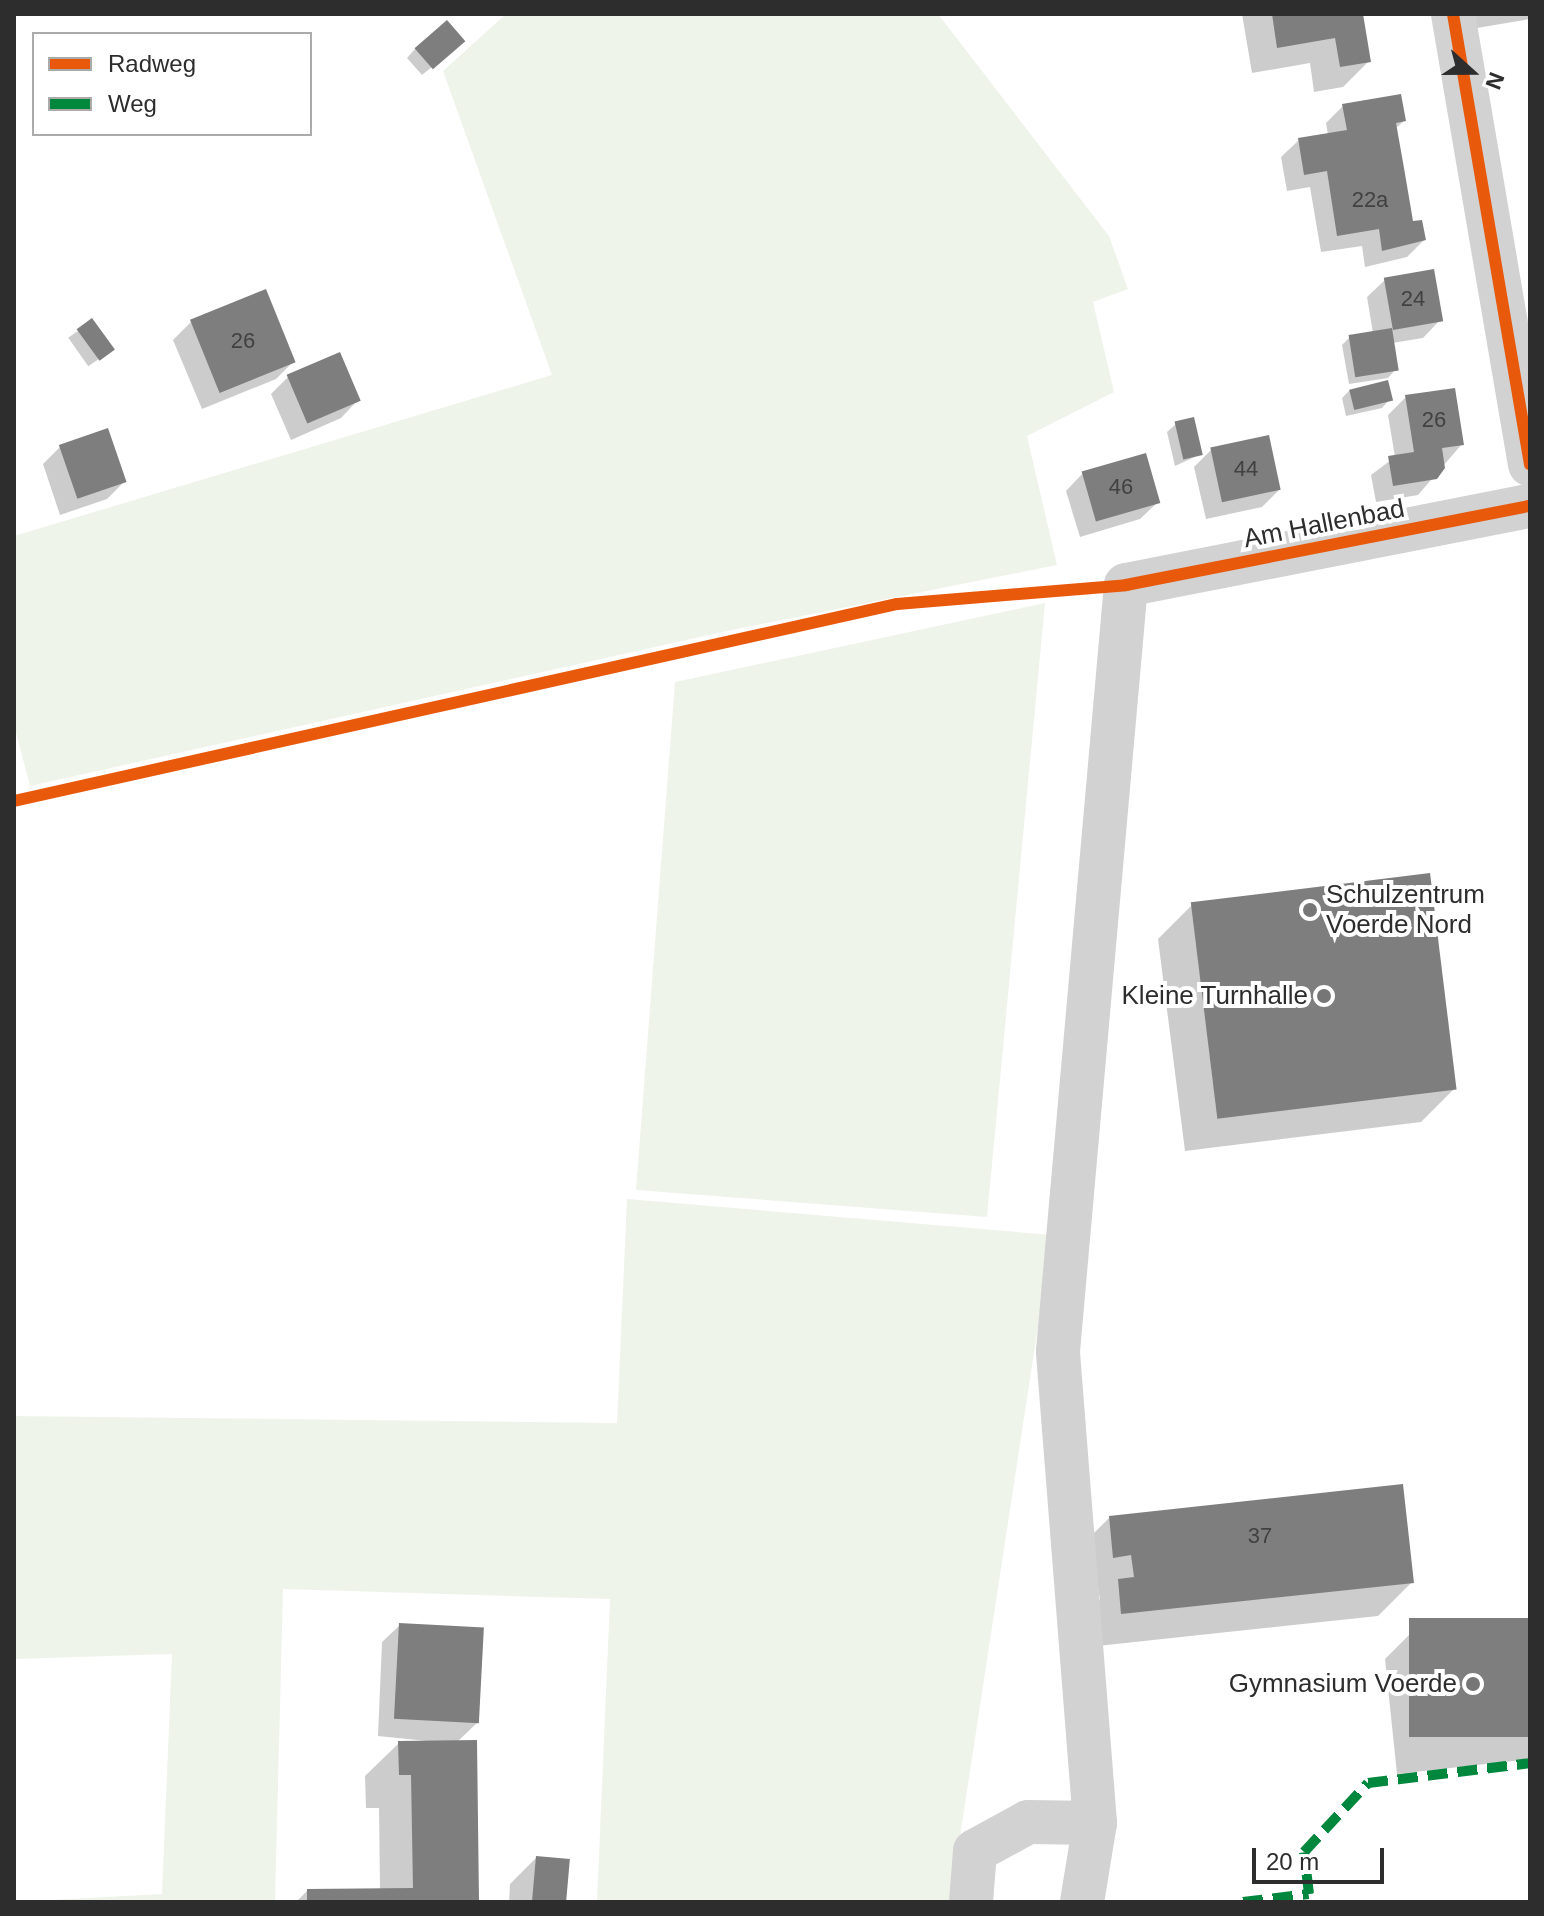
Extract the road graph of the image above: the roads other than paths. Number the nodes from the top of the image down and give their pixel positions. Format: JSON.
{"nodes":[{"id":1,"x":1453,"y":14,"type":"edge"},
{"id":2,"x":1530,"y":464,"type":"edge"},
{"id":3,"x":1530,"y":506,"type":"edge"},
{"id":4,"x":1095,"y":1823,"type":"junction"},
{"id":5,"x":971,"y":1902,"type":"edge"},
{"id":6,"x":1082,"y":1902,"type":"edge"}],
"edges":[{"from":1,"to":2,"type":"street"},
{"from":3,"to":4,"type":"street","name":"Am Hallenbad"},
{"from":4,"to":5,"type":"street"},
{"from":4,"to":6,"type":"street"}]}
